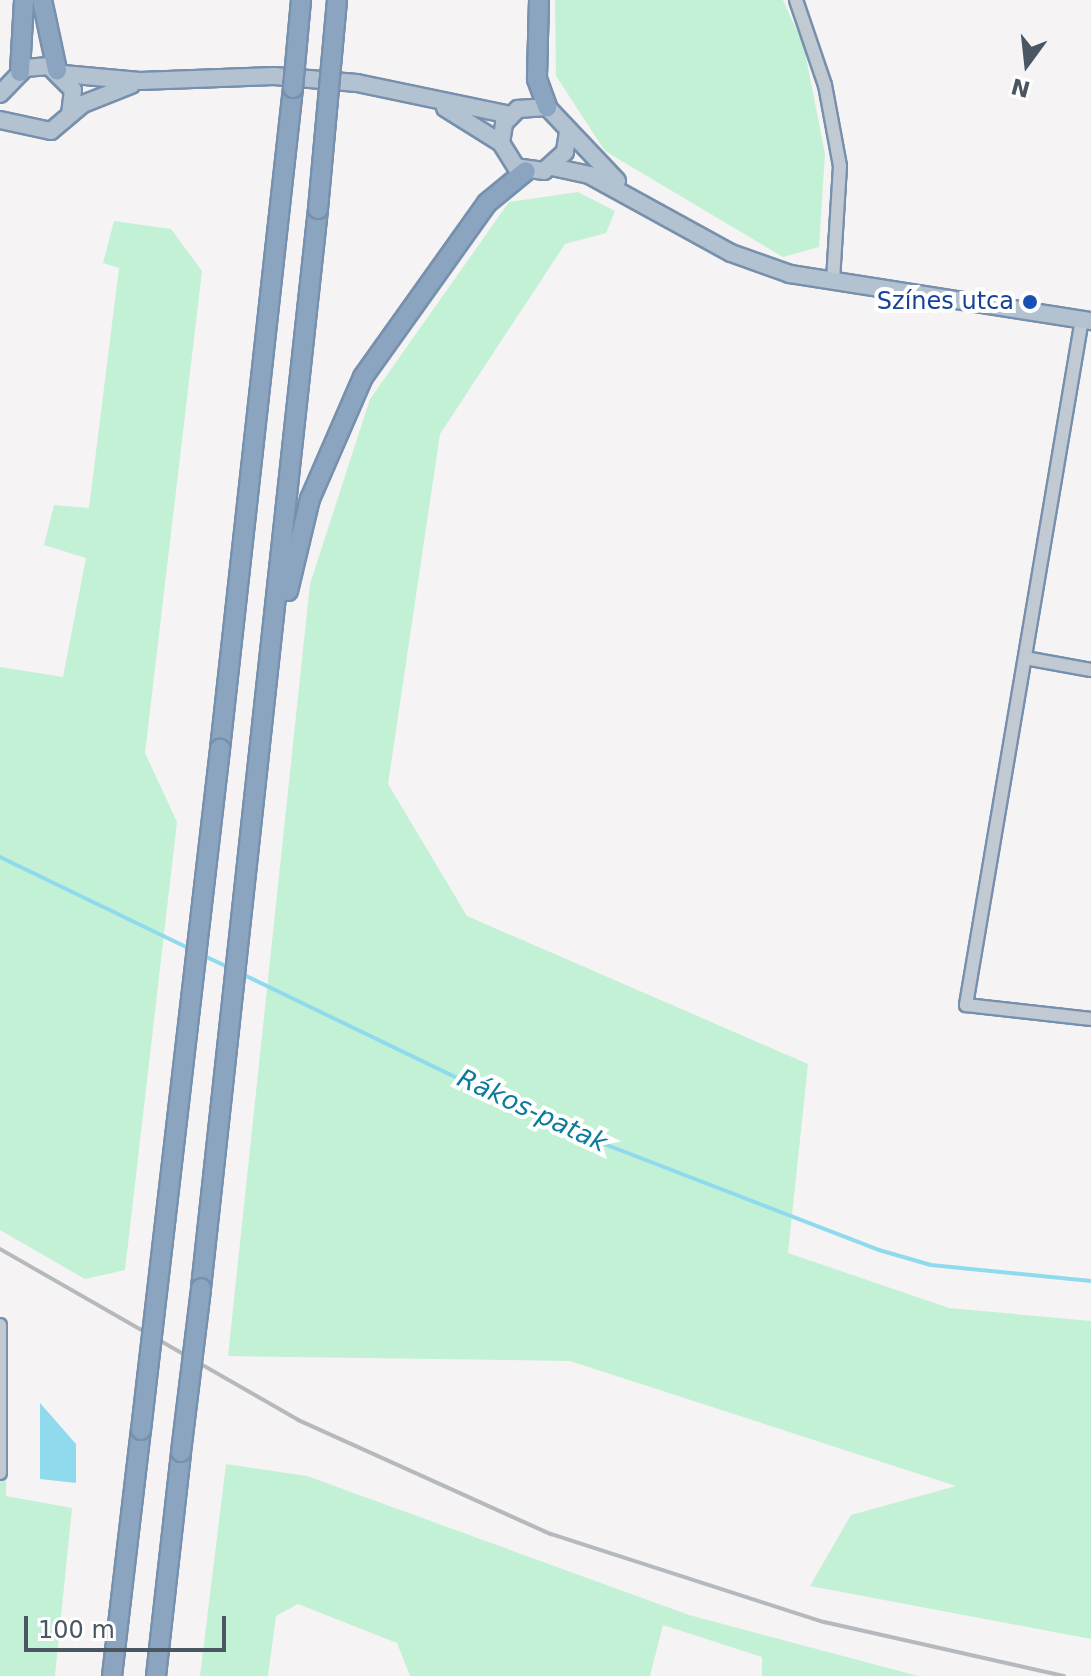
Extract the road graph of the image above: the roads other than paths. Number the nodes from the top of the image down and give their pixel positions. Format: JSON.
{"nodes":[{"id":1,"x":24,"y":0,"type":"edge"},
{"id":2,"x":42,"y":0,"type":"edge"},
{"id":3,"x":289,"y":0,"type":"edge"},
{"id":4,"x":301,"y":0,"type":"edge"},
{"id":5,"x":337,"y":0,"type":"edge"},
{"id":6,"x":539,"y":0,"type":"edge"},
{"id":7,"x":796,"y":0,"type":"edge"},
{"id":8,"x":60,"y":72,"type":"junction"},
{"id":9,"x":140,"y":81,"type":"junction"},
{"id":10,"x":9,"y":84,"type":"edge"},
{"id":11,"x":293,"y":88,"type":"junction"},
{"id":12,"x":407,"y":93,"type":"junction"},
{"id":13,"x":547,"y":107,"type":"junction"},
{"id":14,"x":70,"y":114,"type":"junction"},
{"id":15,"x":510,"y":115,"type":"junction"},
{"id":16,"x":8,"y":122,"type":"edge"},
{"id":17,"x":568,"y":132,"type":"junction"},
{"id":18,"x":501,"y":143,"type":"junction"},
{"id":19,"x":552,"y":167,"type":"junction"},
{"id":20,"x":526,"y":171,"type":"junction"},
{"id":21,"x":647,"y":203,"type":"junction"},
{"id":22,"x":833,"y":281,"type":"junction"},
{"id":23,"x":1087,"y":320,"type":"edge"},
{"id":24,"x":1025,"y":658,"type":"junction"},
{"id":25,"x":271,"y":660,"type":"junction"},
{"id":26,"x":1091,"y":670,"type":"edge"},
{"id":27,"x":1091,"y":1019,"type":"edge"},
{"id":28,"x":0,"y":1325,"type":"edge"},
{"id":29,"x":0,"y":1473,"type":"edge"},
{"id":30,"x":112,"y":1676,"type":"edge"},
{"id":31,"x":156,"y":1676,"type":"edge"}],
"edges":[{"from":1,"to":10,"type":"highway"},
{"from":2,"to":8,"type":"highway"},
{"from":3,"to":11,"type":"highway","bridge":true},
{"from":4,"to":11,"type":"highway","bridge":true},
{"from":5,"to":25,"type":"highway","bridge":true},
{"from":6,"to":13,"type":"highway"},
{"from":7,"to":22,"type":"street"},
{"from":8,"to":9,"type":"main road"},
{"from":8,"to":10,"type":"main road"},
{"from":8,"to":14,"type":"main road"},
{"from":9,"to":12,"type":"main road"},
{"from":9,"to":14,"type":"main road"},
{"from":10,"to":16,"type":"main road"},
{"from":11,"to":30,"type":"highway","bridge":true},
{"from":12,"to":15,"type":"main road"},
{"from":12,"to":18,"type":"main road"},
{"from":13,"to":15,"type":"main road"},
{"from":13,"to":17,"type":"main road"},
{"from":14,"to":16,"type":"main road"},
{"from":15,"to":18,"type":"main road"},
{"from":17,"to":19,"type":"main road"},
{"from":17,"to":21,"type":"main road"},
{"from":18,"to":20,"type":"main road"},
{"from":19,"to":20,"type":"main road"},
{"from":19,"to":21,"type":"main road"},
{"from":20,"to":25,"type":"highway"},
{"from":21,"to":22,"type":"main road"},
{"from":22,"to":23,"type":"main road"},
{"from":23,"to":24,"type":"street"},
{"from":24,"to":26,"type":"street"},
{"from":24,"to":27,"type":"street"},
{"from":25,"to":31,"type":"highway","bridge":true},
{"from":28,"to":29,"type":"street"}]}
